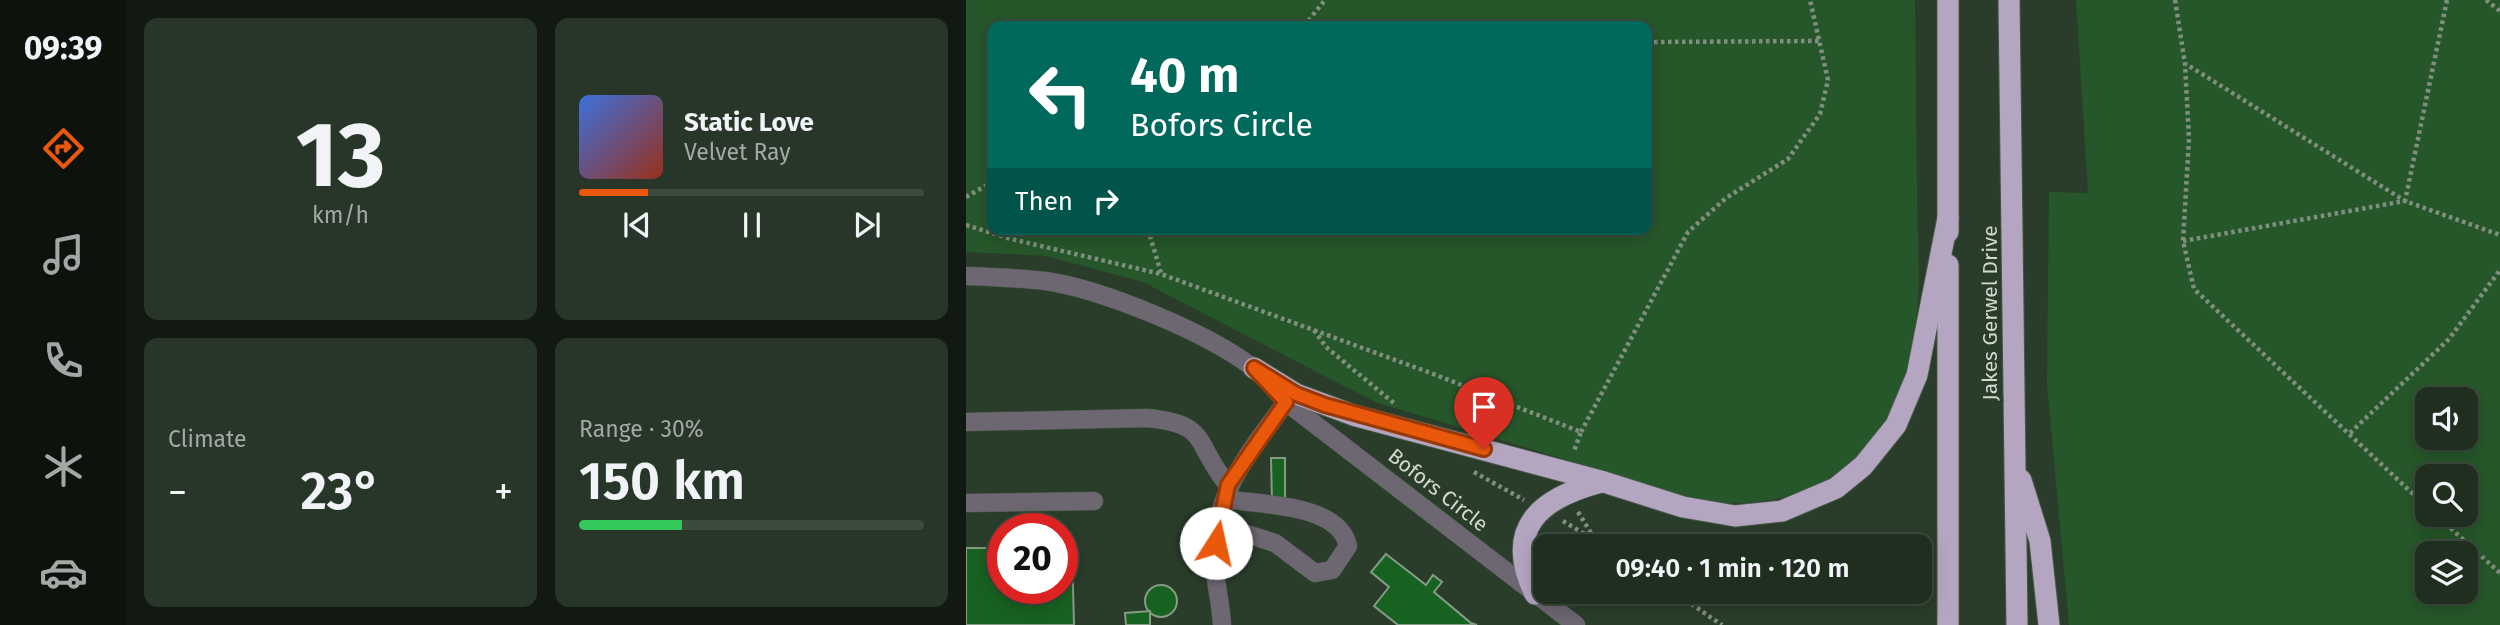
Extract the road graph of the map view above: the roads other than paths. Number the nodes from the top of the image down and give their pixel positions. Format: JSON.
{"nodes":[{"id":1,"x":1948,"y":0,"type":"edge"},
{"id":2,"x":2009,"y":0,"type":"edge"},
{"id":3,"x":1948,"y":218,"type":"junction"},
{"id":4,"x":966,"y":276,"type":"edge"},
{"id":5,"x":1254,"y":368,"type":"junction"},
{"id":6,"x":1286,"y":402,"type":"junction"},
{"id":7,"x":966,"y":422,"type":"edge"},
{"id":8,"x":2015,"y":462,"type":"junction"},
{"id":9,"x":1567,"y":482,"type":"junction"},
{"id":10,"x":1226,"y":492,"type":"junction"},
{"id":11,"x":1094,"y":501,"type":"dead end"},
{"id":12,"x":966,"y":503,"type":"edge"},
{"id":13,"x":1218,"y":525,"type":"junction"},
{"id":14,"x":1533,"y":590,"type":"edge"},
{"id":15,"x":1533,"y":592,"type":"edge"},
{"id":16,"x":1548,"y":604,"type":"edge"},
{"id":17,"x":1222,"y":625,"type":"edge"},
{"id":18,"x":1576,"y":625,"type":"edge"},
{"id":19,"x":1948,"y":625,"type":"edge"},
{"id":20,"x":2017,"y":625,"type":"edge"},
{"id":21,"x":2049,"y":625,"type":"edge"}],
"edges":[{"from":1,"to":3,"type":"highway","name":"Jakes Gerwel Drive"},
{"from":2,"to":8,"type":"highway","name":"Jakes Gerwel Drive"},
{"from":3,"to":9,"type":"highway"},
{"from":3,"to":19,"type":"highway","name":"Jakes Gerwel Drive"},
{"from":4,"to":5,"type":"street","name":"Bofors Circle"},
{"from":5,"to":6,"type":"street","name":"Bofors Circle"},
{"from":5,"to":9,"type":"highway"},
{"from":6,"to":10,"type":"street"},
{"from":6,"to":15,"type":"street","name":"Bofors Circle"},
{"from":7,"to":10,"type":"street"},
{"from":8,"to":20,"type":"highway","name":"Jakes Gerwel Drive"},
{"from":8,"to":21,"type":"highway"},
{"from":9,"to":14,"type":"highway"},
{"from":10,"to":13,"type":"street"},
{"from":10,"to":13,"type":"street"},
{"from":11,"to":12,"type":"street"},
{"from":13,"to":17,"type":"street"},
{"from":16,"to":18,"type":"street","name":"Bofors Circle"}]}
